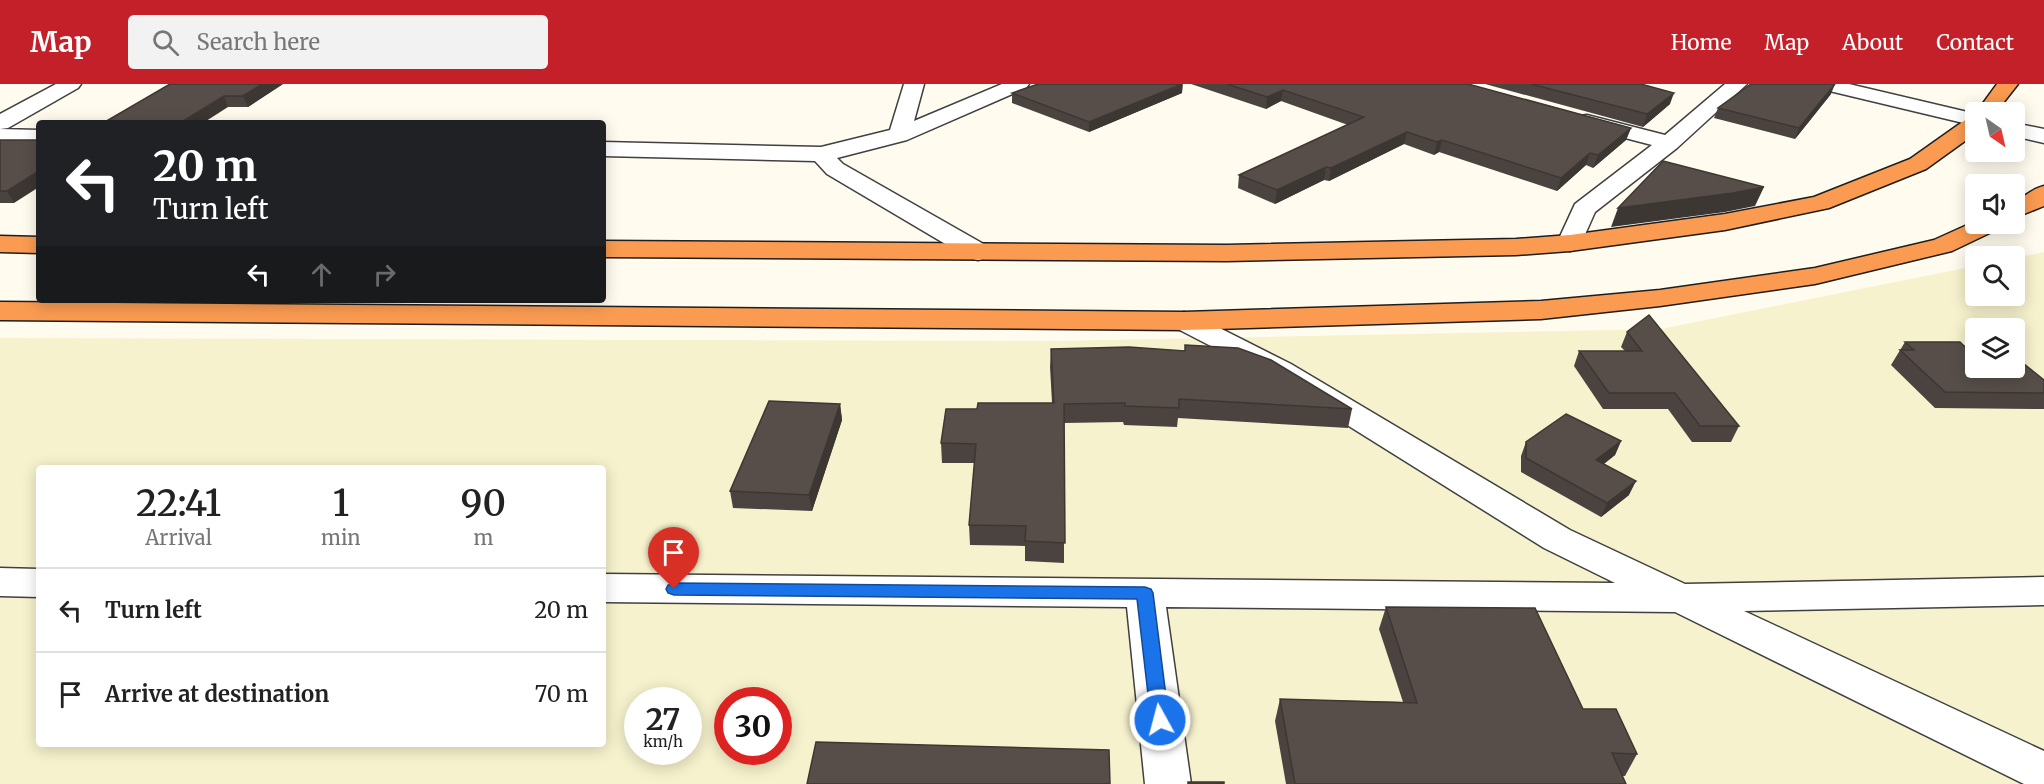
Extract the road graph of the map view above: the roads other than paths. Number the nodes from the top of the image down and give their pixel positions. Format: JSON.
{"nodes":[{"id":1,"x":71,"y":84,"type":"edge"},
{"id":2,"x":914,"y":84,"type":"edge"},
{"id":3,"x":1019,"y":84,"type":"edge"},
{"id":4,"x":1737,"y":84,"type":"edge"},
{"id":5,"x":1824,"y":84,"type":"edge"},
{"id":6,"x":2008,"y":84,"type":"edge"},
{"id":7,"x":1993,"y":102,"type":"edge"},
{"id":8,"x":1567,"y":115,"type":"edge"},
{"id":9,"x":1965,"y":119,"type":"edge"},
{"id":10,"x":0,"y":123,"type":"edge"},
{"id":11,"x":1965,"y":130,"type":"edge"},
{"id":12,"x":2025,"y":132,"type":"edge"},
{"id":13,"x":898,"y":135,"type":"junction"},
{"id":14,"x":0,"y":136,"type":"edge"},
{"id":15,"x":2044,"y":136,"type":"edge"},
{"id":16,"x":36,"y":137,"type":"edge"},
{"id":17,"x":1669,"y":143,"type":"junction"},
{"id":18,"x":606,"y":149,"type":"edge"},
{"id":19,"x":821,"y":154,"type":"junction"},
{"id":20,"x":2044,"y":193,"type":"edge"},
{"id":21,"x":2025,"y":206,"type":"edge"},
{"id":22,"x":1968,"y":234,"type":"edge"},
{"id":23,"x":1570,"y":243,"type":"junction"},
{"id":24,"x":0,"y":244,"type":"edge"},
{"id":25,"x":36,"y":245,"type":"edge"},
{"id":26,"x":606,"y":249,"type":"edge"},
{"id":27,"x":978,"y":252,"type":"junction"},
{"id":28,"x":0,"y":311,"type":"edge"},
{"id":29,"x":1185,"y":321,"type":"junction"},
{"id":30,"x":0,"y":582,"type":"edge"},
{"id":31,"x":36,"y":583,"type":"edge"},
{"id":32,"x":606,"y":588,"type":"edge"},
{"id":33,"x":2044,"y":591,"type":"edge"},
{"id":34,"x":1145,"y":593,"type":"junction"},
{"id":35,"x":1680,"y":598,"type":"junction"},
{"id":36,"x":2044,"y":772,"type":"edge"},
{"id":37,"x":1168,"y":784,"type":"edge"}],
"edges":[{"from":1,"to":10,"type":"street"},
{"from":2,"to":13,"type":"street"},
{"from":3,"to":13,"type":"street"},
{"from":4,"to":17,"type":"street"},
{"from":5,"to":9,"type":"street"},
{"from":6,"to":7,"type":"highway"},
{"from":8,"to":17,"type":"street"},
{"from":11,"to":23,"type":"highway"},
{"from":12,"to":15,"type":"street"},
{"from":13,"to":19,"type":"street"},
{"from":14,"to":16,"type":"street"},
{"from":17,"to":23,"type":"street"},
{"from":18,"to":19,"type":"street"},
{"from":19,"to":27,"type":"street"},
{"from":20,"to":21,"type":"highway"},
{"from":22,"to":29,"type":"highway"},
{"from":23,"to":27,"type":"highway"},
{"from":24,"to":25,"type":"highway"},
{"from":26,"to":27,"type":"highway"},
{"from":28,"to":29,"type":"highway"},
{"from":29,"to":35,"type":"street"},
{"from":30,"to":31,"type":"street"},
{"from":32,"to":34,"type":"street"},
{"from":33,"to":35,"type":"street"},
{"from":34,"to":35,"type":"street"},
{"from":34,"to":37,"type":"street"},
{"from":35,"to":36,"type":"street"}]}
